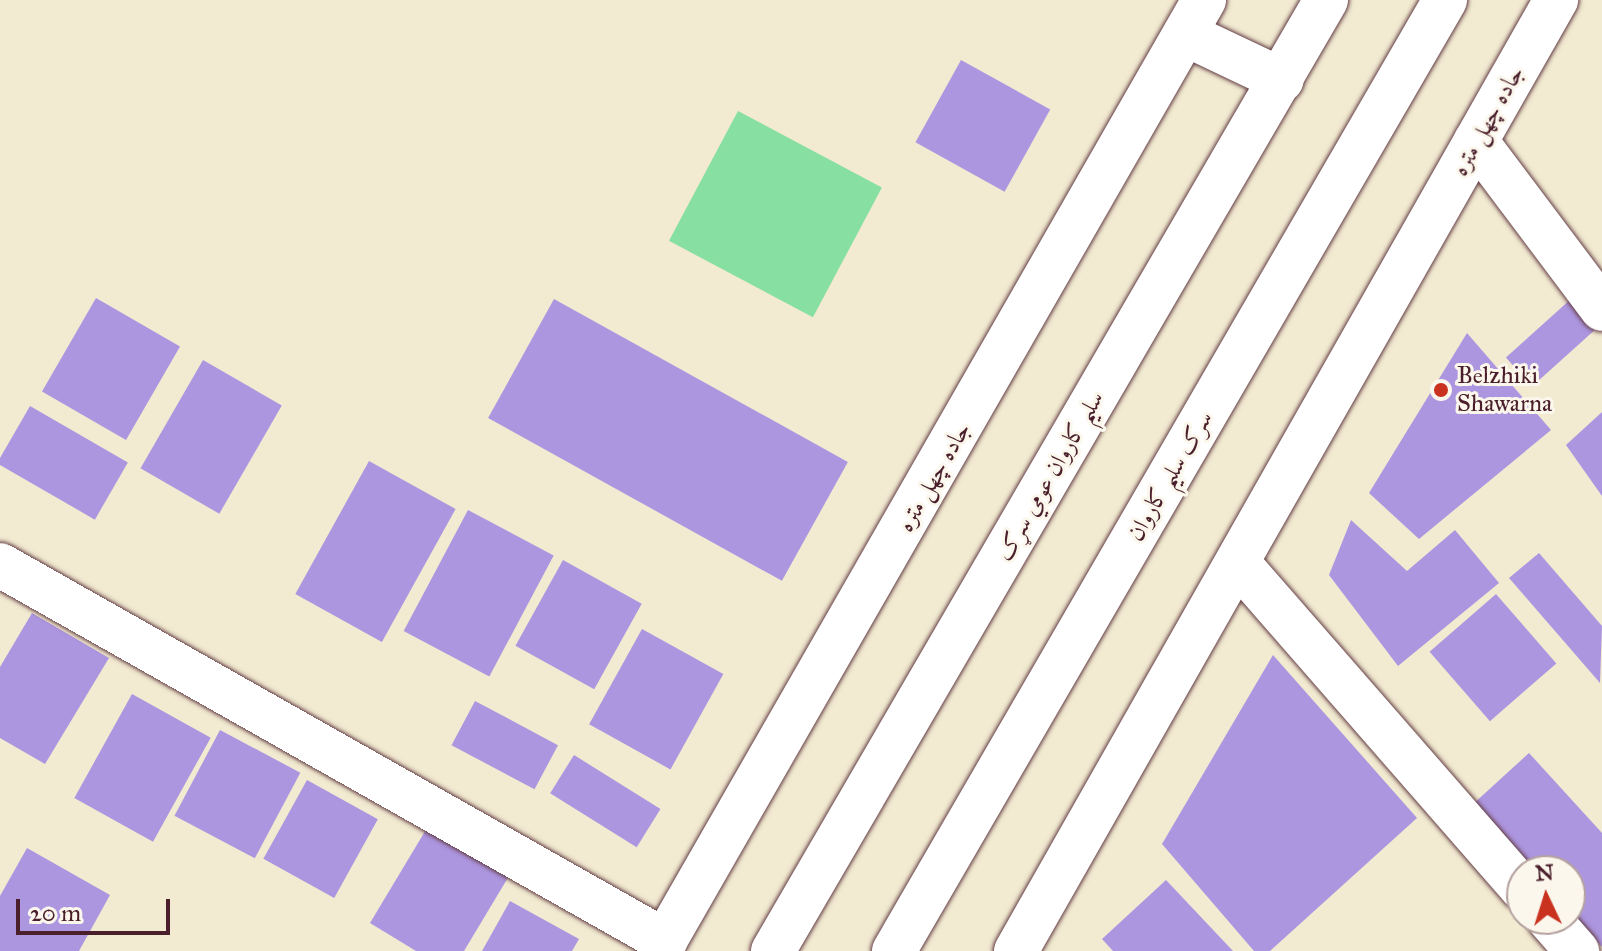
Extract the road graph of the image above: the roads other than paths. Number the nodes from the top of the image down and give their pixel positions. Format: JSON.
{"nodes":[{"id":1,"x":1326,"y":0,"type":"edge"},
{"id":2,"x":1445,"y":0,"type":"edge"},
{"id":3,"x":1556,"y":0,"type":"edge"},
{"id":4,"x":1194,"y":17,"type":"edge"},
{"id":5,"x":1282,"y":80,"type":"junction"},
{"id":6,"x":1476,"y":141,"type":"junction"},
{"id":7,"x":1602,"y":309,"type":"edge"},
{"id":8,"x":1239,"y":564,"type":"junction"},
{"id":9,"x":0,"y":565,"type":"edge"},
{"id":10,"x":1506,"y":870,"type":"edge"},
{"id":11,"x":1563,"y":935,"type":"edge"},
{"id":12,"x":662,"y":946,"type":"edge"},
{"id":13,"x":773,"y":951,"type":"edge"},
{"id":14,"x":894,"y":951,"type":"edge"},
{"id":15,"x":1016,"y":951,"type":"edge"},
{"id":16,"x":1577,"y":951,"type":"edge"}],
"edges":[{"from":1,"to":5,"type":"street","name":"سلیم کاروان عومي سړک"},
{"from":2,"to":14,"type":"street","name":"سرک سلیم کاروان"},
{"from":3,"to":6,"type":"street","name":"جاده چهل متره"},
{"from":4,"to":5,"type":"street"},
{"from":4,"to":12,"type":"street","name":"جاده چهل متره"},
{"from":5,"to":13,"type":"street","name":"سلیم کاروان عومي سړک"},
{"from":6,"to":7,"type":"street"},
{"from":6,"to":8,"type":"street","name":"جاده چهل متره"},
{"from":8,"to":10,"type":"street"},
{"from":8,"to":15,"type":"street","name":"جاده چهل متره"},
{"from":9,"to":12,"type":"street"},
{"from":11,"to":16,"type":"street"}]}
